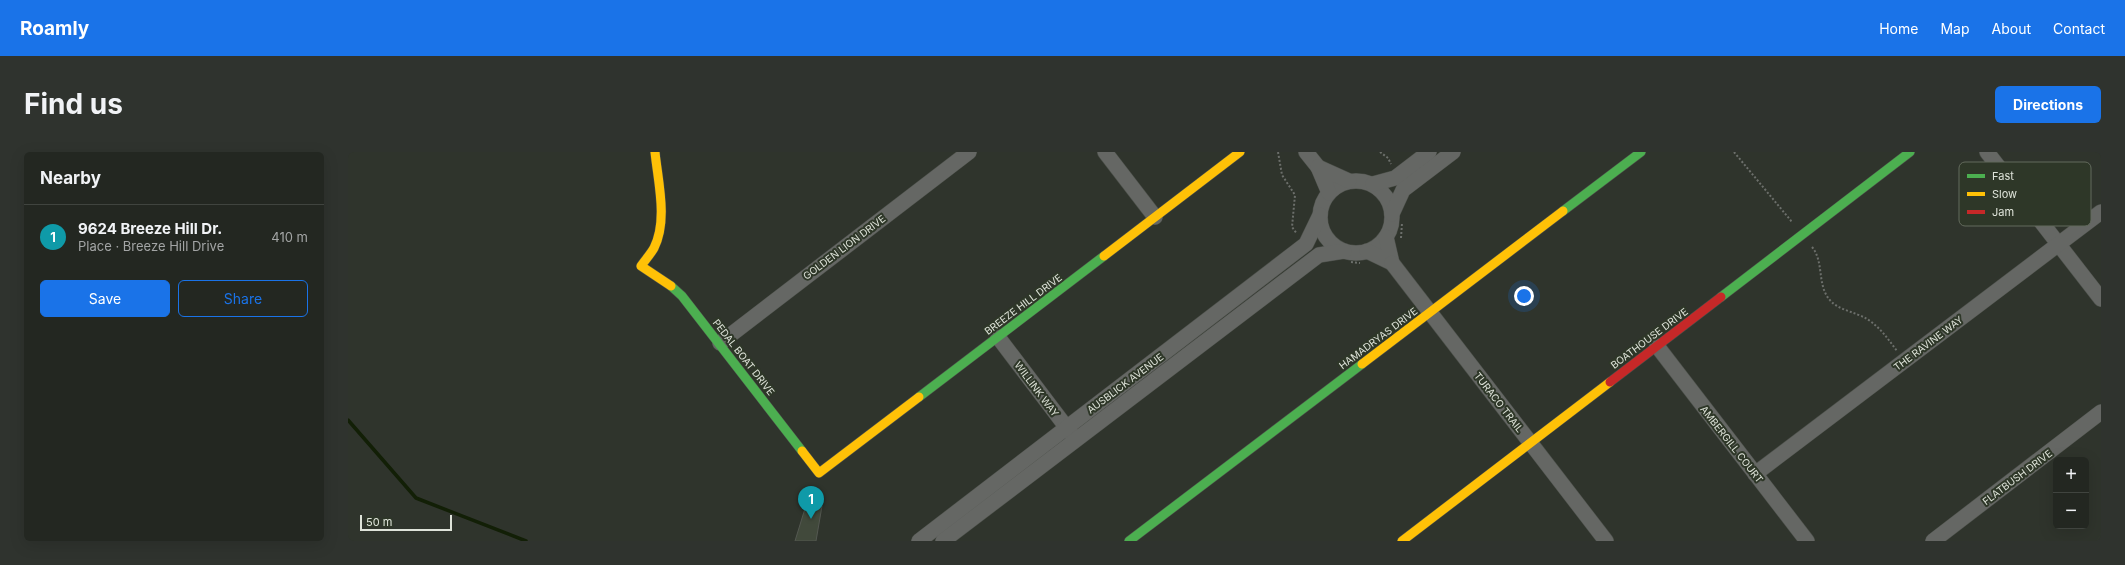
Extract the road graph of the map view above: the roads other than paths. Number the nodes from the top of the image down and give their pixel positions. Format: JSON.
{"nodes":[{"id":1,"x":655,"y":152,"type":"edge"},
{"id":2,"x":969,"y":152,"type":"edge"},
{"id":3,"x":1105,"y":152,"type":"edge"},
{"id":4,"x":1240,"y":152,"type":"edge"},
{"id":5,"x":1306,"y":152,"type":"edge"},
{"id":6,"x":1429,"y":152,"type":"edge"},
{"id":7,"x":1453,"y":152,"type":"edge"},
{"id":8,"x":1640,"y":152,"type":"edge"},
{"id":9,"x":1910,"y":152,"type":"edge"},
{"id":10,"x":1987,"y":152,"type":"edge"},
{"id":11,"x":1995,"y":162,"type":"edge"},
{"id":12,"x":1318,"y":167,"type":"junction"},
{"id":13,"x":1349,"y":181,"type":"junction"},
{"id":14,"x":1373,"y":184,"type":"junction"},
{"id":15,"x":1329,"y":193,"type":"junction"},
{"id":16,"x":2101,"y":212,"type":"edge"},
{"id":17,"x":1320,"y":215,"type":"junction"},
{"id":18,"x":1398,"y":216,"type":"junction"},
{"id":19,"x":1155,"y":217,"type":"junction"},
{"id":20,"x":2091,"y":220,"type":"edge"},
{"id":21,"x":2044,"y":226,"type":"edge"},
{"id":22,"x":2083,"y":226,"type":"edge"},
{"id":23,"x":1386,"y":237,"type":"junction"},
{"id":24,"x":2059,"y":245,"type":"junction"},
{"id":25,"x":1344,"y":251,"type":"junction"},
{"id":26,"x":1367,"y":251,"type":"junction"},
{"id":27,"x":1392,"y":263,"type":"junction"},
{"id":28,"x":2101,"y":299,"type":"edge"},
{"id":29,"x":1430,"y":312,"type":"junction"},
{"id":30,"x":998,"y":338,"type":"junction"},
{"id":31,"x":720,"y":343,"type":"junction"},
{"id":32,"x":1657,"y":346,"type":"junction"},
{"id":33,"x":2101,"y":412,"type":"edge"},
{"id":34,"x":1067,"y":428,"type":"junction"},
{"id":35,"x":1076,"y":440,"type":"junction"},
{"id":36,"x":1530,"y":443,"type":"junction"},
{"id":37,"x":819,"y":473,"type":"joint"},
{"id":38,"x":1755,"y":474,"type":"junction"},
{"id":39,"x":919,"y":541,"type":"edge"},
{"id":40,"x":944,"y":541,"type":"edge"},
{"id":41,"x":1130,"y":541,"type":"edge"},
{"id":42,"x":1402,"y":541,"type":"edge"},
{"id":43,"x":1606,"y":541,"type":"edge"},
{"id":44,"x":1807,"y":541,"type":"edge"},
{"id":45,"x":1933,"y":541,"type":"edge"}],
"edges":[{"from":1,"to":31,"type":"street","name":"PEDAL BOAT DRIVE"},
{"from":2,"to":31,"type":"street","name":"GOLDEN LION DRIVE"},
{"from":3,"to":19,"type":"street"},
{"from":4,"to":19,"type":"street","name":"BREEZE HILL DRIVE"},
{"from":5,"to":12,"type":"street"},
{"from":6,"to":14,"type":"street"},
{"from":7,"to":18,"type":"street"},
{"from":8,"to":29,"type":"street","name":"HAMADRYAS DRIVE"},
{"from":9,"to":32,"type":"street","name":"BOATHOUSE DRIVE"},
{"from":10,"to":11,"type":"street"},
{"from":12,"to":13,"type":"street"},
{"from":12,"to":15,"type":"street"},
{"from":13,"to":14,"type":"street"},
{"from":13,"to":15,"type":"street"},
{"from":14,"to":18,"type":"street"},
{"from":15,"to":17,"type":"street"},
{"from":16,"to":20,"type":"street","name":"THE RAVINE WAY"},
{"from":17,"to":25,"type":"street"},
{"from":17,"to":34,"type":"street","name":"AUSBLICK AVENUE"},
{"from":18,"to":23,"type":"street"},
{"from":19,"to":30,"type":"street","name":"BREEZE HILL DRIVE"},
{"from":21,"to":24,"type":"street"},
{"from":22,"to":24,"type":"street","name":"THE RAVINE WAY"},
{"from":23,"to":26,"type":"street"},
{"from":23,"to":27,"type":"street","name":"TURACO TRAIL"},
{"from":24,"to":28,"type":"street"},
{"from":24,"to":38,"type":"street","name":"THE RAVINE WAY"},
{"from":25,"to":26,"type":"street"},
{"from":25,"to":35,"type":"street","name":"AUSBLICK AVENUE"},
{"from":26,"to":27,"type":"street","name":"TURACO TRAIL"},
{"from":27,"to":29,"type":"street","name":"TURACO TRAIL"},
{"from":29,"to":36,"type":"street","name":"TURACO TRAIL"},
{"from":29,"to":41,"type":"street","name":"HAMADRYAS DRIVE"},
{"from":30,"to":34,"type":"street","name":"WILLINK WAY"},
{"from":30,"to":37,"type":"street","name":"BREEZE HILL DRIVE"},
{"from":31,"to":37,"type":"street","name":"PEDAL BOAT DRIVE"},
{"from":32,"to":36,"type":"street","name":"BOATHOUSE DRIVE"},
{"from":32,"to":38,"type":"street","name":"AMBERGILL COURT"},
{"from":33,"to":45,"type":"street","name":"FLATBUSH DRIVE"},
{"from":34,"to":35,"type":"street","name":"WILLINK WAY"},
{"from":34,"to":39,"type":"street","name":"AUSBLICK AVENUE"},
{"from":35,"to":40,"type":"street","name":"AUSBLICK AVENUE"},
{"from":36,"to":42,"type":"street","name":"BOATHOUSE DRIVE"},
{"from":36,"to":43,"type":"street","name":"TURACO TRAIL"},
{"from":38,"to":44,"type":"street","name":"AMBERGILL COURT"}]}
